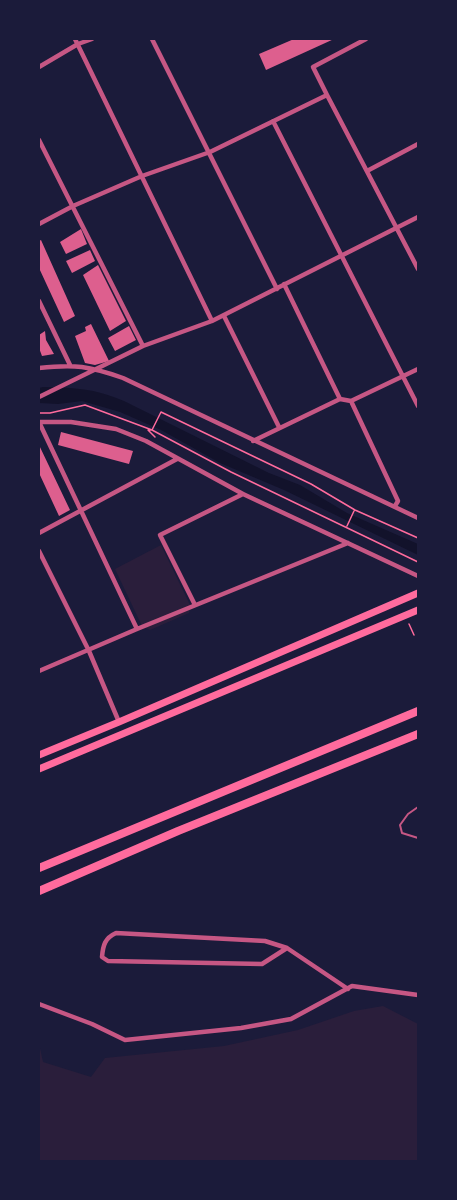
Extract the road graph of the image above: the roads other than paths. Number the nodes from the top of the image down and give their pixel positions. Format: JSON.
{"nodes":[{"id":1,"x":92,"y":39,"type":"edge"},
{"id":2,"x":152,"y":39,"type":"edge"},
{"id":3,"x":366,"y":39,"type":"edge"},
{"id":4,"x":76,"y":42,"type":"edge"},
{"id":5,"x":39,"y":67,"type":"edge"},
{"id":6,"x":327,"y":95,"type":"junction"},
{"id":7,"x":273,"y":121,"type":"junction"},
{"id":8,"x":39,"y":140,"type":"edge"},
{"id":9,"x":418,"y":144,"type":"edge"},
{"id":10,"x":210,"y":152,"type":"junction"},
{"id":11,"x":367,"y":171,"type":"junction"},
{"id":12,"x":142,"y":176,"type":"junction"},
{"id":13,"x":73,"y":206,"type":"junction"},
{"id":14,"x":418,"y":217,"type":"edge"},
{"id":15,"x":39,"y":224,"type":"edge"},
{"id":16,"x":397,"y":227,"type":"junction"},
{"id":17,"x":342,"y":255,"type":"junction"},
{"id":18,"x":418,"y":269,"type":"edge"},
{"id":19,"x":284,"y":284,"type":"junction"},
{"id":20,"x":277,"y":289,"type":"junction"},
{"id":21,"x":39,"y":302,"type":"edge"},
{"id":22,"x":224,"y":316,"type":"junction"},
{"id":23,"x":212,"y":321,"type":"junction"},
{"id":24,"x":143,"y":346,"type":"junction"},
{"id":25,"x":70,"y":365,"type":"junction"},
{"id":26,"x":39,"y":368,"type":"edge"},
{"id":27,"x":97,"y":369,"type":"junction"},
{"id":28,"x":418,"y":369,"type":"edge"},
{"id":29,"x":404,"y":376,"type":"junction"},
{"id":30,"x":39,"y":397,"type":"edge"},
{"id":31,"x":340,"y":399,"type":"junction"},
{"id":32,"x":351,"y":401,"type":"junction"},
{"id":33,"x":418,"y":406,"type":"edge"},
{"id":34,"x":39,"y":422,"type":"edge"},
{"id":35,"x":279,"y":427,"type":"junction"},
{"id":36,"x":253,"y":441,"type":"junction"},
{"id":37,"x":177,"y":459,"type":"junction"},
{"id":38,"x":243,"y":495,"type":"junction"},
{"id":39,"x":395,"y":506,"type":"junction"},
{"id":40,"x":82,"y":511,"type":"junction"},
{"id":41,"x":418,"y":518,"type":"edge"},
{"id":42,"x":39,"y":533,"type":"edge"},
{"id":43,"x":348,"y":543,"type":"junction"},
{"id":44,"x":39,"y":551,"type":"edge"},
{"id":45,"x":418,"y":576,"type":"edge"},
{"id":46,"x":418,"y":593,"type":"edge"},
{"id":47,"x":195,"y":605,"type":"junction"},
{"id":48,"x":418,"y":610,"type":"edge"},
{"id":49,"x":137,"y":629,"type":"junction"},
{"id":50,"x":89,"y":651,"type":"junction"},
{"id":51,"x":39,"y":671,"type":"edge"},
{"id":52,"x":418,"y":711,"type":"edge"},
{"id":53,"x":119,"y":722,"type":"junction"},
{"id":54,"x":418,"y":734,"type":"edge"},
{"id":55,"x":39,"y":755,"type":"edge"},
{"id":56,"x":39,"y":769,"type":"edge"},
{"id":57,"x":418,"y":807,"type":"edge"},
{"id":58,"x":418,"y":838,"type":"edge"},
{"id":59,"x":39,"y":868,"type":"edge"},
{"id":60,"x":39,"y":891,"type":"edge"},
{"id":61,"x":287,"y":948,"type":"junction"},
{"id":62,"x":348,"y":989,"type":"junction"},
{"id":63,"x":418,"y":995,"type":"edge"},
{"id":64,"x":39,"y":1004,"type":"edge"}],
"edges":[{"from":1,"to":4,"type":"street"},
{"from":2,"to":10,"type":"street"},
{"from":3,"to":6,"type":"street"},
{"from":4,"to":5,"type":"street"},
{"from":4,"to":12,"type":"street"},
{"from":6,"to":7,"type":"street"},
{"from":6,"to":11,"type":"street"},
{"from":7,"to":10,"type":"street"},
{"from":7,"to":17,"type":"street"},
{"from":8,"to":13,"type":"street"},
{"from":9,"to":11,"type":"street"},
{"from":10,"to":12,"type":"street"},
{"from":10,"to":20,"type":"street"},
{"from":11,"to":16,"type":"street"},
{"from":12,"to":13,"type":"street"},
{"from":12,"to":23,"type":"street"},
{"from":13,"to":15,"type":"street"},
{"from":13,"to":24,"type":"street"},
{"from":14,"to":16,"type":"street"},
{"from":16,"to":17,"type":"street"},
{"from":16,"to":18,"type":"street"},
{"from":17,"to":19,"type":"street"},
{"from":17,"to":29,"type":"street"},
{"from":19,"to":20,"type":"street"},
{"from":19,"to":31,"type":"street"},
{"from":20,"to":22,"type":"street"},
{"from":21,"to":25,"type":"street"},
{"from":22,"to":23,"type":"street"},
{"from":22,"to":35,"type":"street"},
{"from":23,"to":24,"type":"street"},
{"from":24,"to":27,"type":"street"},
{"from":25,"to":26,"type":"street"},
{"from":25,"to":27,"type":"street"},
{"from":27,"to":30,"type":"street"},
{"from":27,"to":36,"type":"street"},
{"from":28,"to":29,"type":"street"},
{"from":29,"to":32,"type":"street"},
{"from":29,"to":33,"type":"street"},
{"from":31,"to":32,"type":"street"},
{"from":31,"to":35,"type":"street"},
{"from":32,"to":39,"type":"street"},
{"from":34,"to":37,"type":"street"},
{"from":34,"to":40,"type":"street"},
{"from":35,"to":36,"type":"street"},
{"from":36,"to":39,"type":"street"},
{"from":37,"to":38,"type":"street"},
{"from":37,"to":40,"type":"street"},
{"from":38,"to":43,"type":"street"},
{"from":38,"to":47,"type":"street"},
{"from":39,"to":41,"type":"street"},
{"from":40,"to":42,"type":"street"},
{"from":40,"to":49,"type":"street"},
{"from":43,"to":45,"type":"street"},
{"from":43,"to":47,"type":"street"},
{"from":44,"to":50,"type":"street"},
{"from":46,"to":53,"type":"main road"},
{"from":47,"to":49,"type":"street"},
{"from":48,"to":56,"type":"main road"},
{"from":49,"to":50,"type":"street"},
{"from":50,"to":51,"type":"street"},
{"from":50,"to":53,"type":"street"},
{"from":52,"to":59,"type":"highway"},
{"from":53,"to":55,"type":"main road"},
{"from":54,"to":60,"type":"highway"},
{"from":57,"to":58,"type":"lane"},
{"from":61,"to":61,"type":"street"},
{"from":61,"to":62,"type":"street"},
{"from":62,"to":63,"type":"street"},
{"from":62,"to":64,"type":"street"}]}
